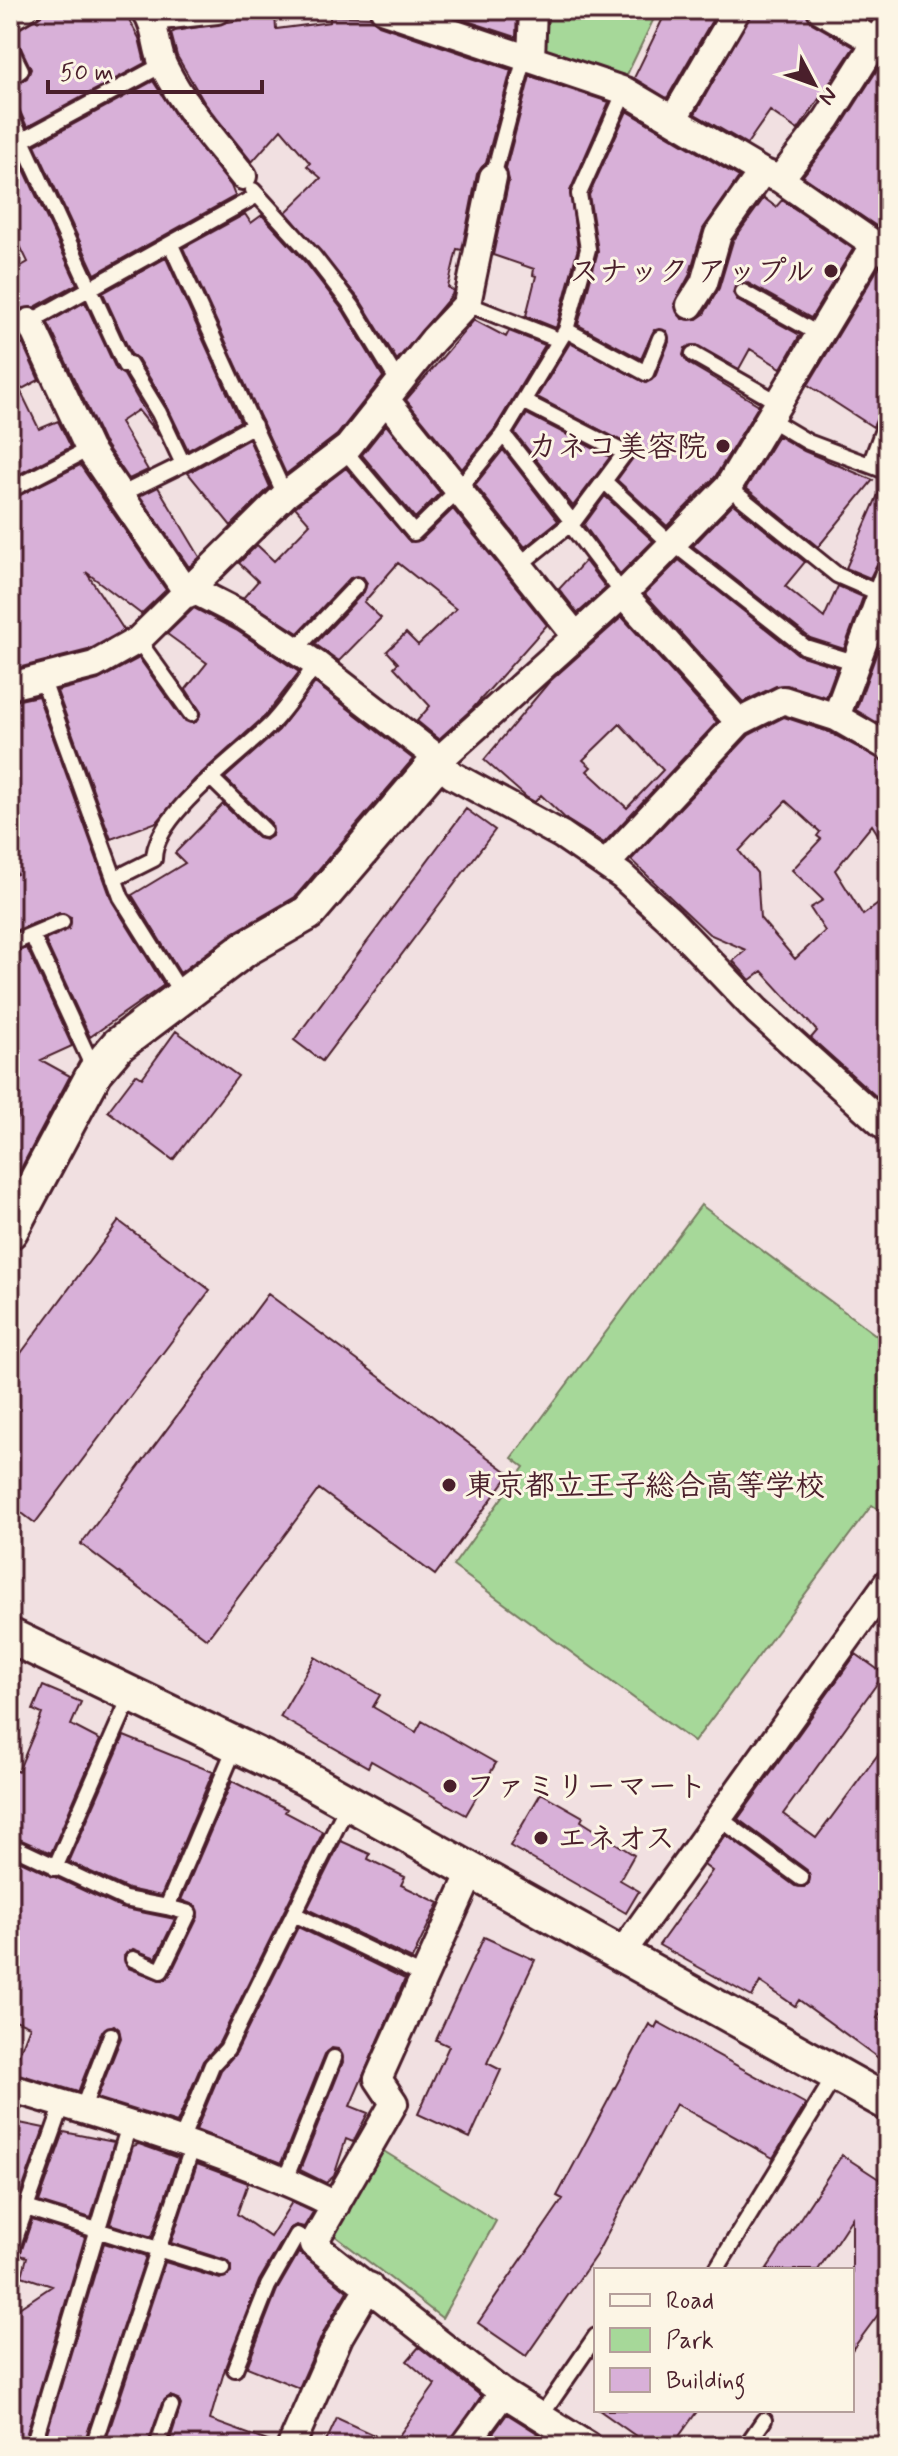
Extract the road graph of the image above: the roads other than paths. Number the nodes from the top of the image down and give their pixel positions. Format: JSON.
{"nodes":[{"id":1,"x":33,"y":10,"type":"edge"},
{"id":2,"x":217,"y":10,"type":"edge"},
{"id":3,"x":384,"y":10,"type":"edge"},
{"id":4,"x":533,"y":10,"type":"edge"},
{"id":5,"x":737,"y":10,"type":"edge"},
{"id":6,"x":821,"y":10,"type":"edge"},
{"id":7,"x":148,"y":14,"type":"edge"},
{"id":8,"x":10,"y":24,"type":"edge"},
{"id":9,"x":882,"y":32,"type":"edge"},
{"id":10,"x":10,"y":48,"type":"edge"},
{"id":11,"x":528,"y":57,"type":"junction"},
{"id":12,"x":162,"y":65,"type":"junction"},
{"id":13,"x":10,"y":78,"type":"edge"},
{"id":14,"x":625,"y":91,"type":"junction"},
{"id":15,"x":10,"y":114,"type":"edge"},
{"id":16,"x":674,"y":118,"type":"junction"},
{"id":17,"x":16,"y":144,"type":"edge"},
{"id":18,"x":771,"y":175,"type":"junction"},
{"id":19,"x":493,"y":177,"type":"joint"},
{"id":20,"x":250,"y":186,"type":"junction"},
{"id":21,"x":171,"y":245,"type":"junction"},
{"id":22,"x":881,"y":248,"type":"edge"},
{"id":23,"x":89,"y":290,"type":"junction"},
{"id":24,"x":743,"y":292,"type":"dead end"},
{"id":25,"x":467,"y":304,"type":"junction"},
{"id":26,"x":690,"y":305,"type":"dead end"},
{"id":27,"x":20,"y":328,"type":"edge"},
{"id":28,"x":563,"y":335,"type":"junction"},
{"id":29,"x":820,"y":335,"type":"junction"},
{"id":30,"x":660,"y":338,"type":"dead end"},
{"id":31,"x":693,"y":354,"type":"dead end"},
{"id":32,"x":392,"y":392,"type":"junction"},
{"id":33,"x":525,"y":402,"type":"junction"},
{"id":34,"x":776,"y":412,"type":"junction"},
{"id":35,"x":888,"y":416,"type":"edge"},
{"id":36,"x":254,"y":425,"type":"junction"},
{"id":37,"x":503,"y":434,"type":"junction"},
{"id":38,"x":89,"y":449,"type":"junction"},
{"id":39,"x":344,"y":450,"type":"junction"},
{"id":40,"x":183,"y":464,"type":"junction"},
{"id":41,"x":870,"y":465,"type":"junction"},
{"id":42,"x":888,"y":472,"type":"edge"},
{"id":43,"x":604,"y":481,"type":"junction"},
{"id":44,"x":728,"y":487,"type":"junction"},
{"id":45,"x":10,"y":490,"type":"edge"},
{"id":46,"x":458,"y":490,"type":"junction"},
{"id":47,"x":285,"y":495,"type":"junction"},
{"id":48,"x":118,"y":496,"type":"junction"},
{"id":49,"x":571,"y":523,"type":"junction"},
{"id":50,"x":672,"y":544,"type":"junction"},
{"id":51,"x":519,"y":565,"type":"junction"},
{"id":52,"x":357,"y":585,"type":"dead end"},
{"id":53,"x":190,"y":592,"type":"junction"},
{"id":54,"x":884,"y":593,"type":"edge"},
{"id":55,"x":623,"y":594,"type":"junction"},
{"id":56,"x":576,"y":636,"type":"junction"},
{"id":57,"x":138,"y":640,"type":"junction"},
{"id":58,"x":306,"y":657,"type":"junction"},
{"id":59,"x":854,"y":662,"type":"junction"},
{"id":60,"x":43,"y":681,"type":"junction"},
{"id":61,"x":10,"y":686,"type":"edge"},
{"id":62,"x":191,"y":714,"type":"dead end"},
{"id":63,"x":836,"y":717,"type":"junction"},
{"id":64,"x":739,"y":722,"type":"junction"},
{"id":65,"x":888,"y":747,"type":"edge"},
{"id":66,"x":438,"y":761,"type":"junction"},
{"id":67,"x":212,"y":779,"type":"junction"},
{"id":68,"x":264,"y":830,"type":"dead end"},
{"id":69,"x":606,"y":864,"type":"junction"},
{"id":70,"x":114,"y":879,"type":"junction"},
{"id":71,"x":62,"y":922,"type":"dead end"},
{"id":72,"x":32,"y":935,"type":"junction"},
{"id":73,"x":10,"y":944,"type":"edge"},
{"id":74,"x":183,"y":997,"type":"junction"},
{"id":75,"x":95,"y":1072,"type":"junction"},
{"id":76,"x":888,"y":1129,"type":"edge"},
{"id":77,"x":14,"y":1213,"type":"edge"},
{"id":78,"x":888,"y":1582,"type":"edge"},
{"id":79,"x":10,"y":1636,"type":"edge"},
{"id":80,"x":131,"y":1694,"type":"junction"},
{"id":81,"x":236,"y":1745,"type":"junction"},
{"id":82,"x":349,"y":1802,"type":"junction"},
{"id":83,"x":719,"y":1818,"type":"junction"},
{"id":84,"x":10,"y":1845,"type":"edge"},
{"id":85,"x":55,"y":1868,"type":"junction"},
{"id":86,"x":472,"y":1870,"type":"junction"},
{"id":87,"x":801,"y":1878,"type":"dead end"},
{"id":88,"x":167,"y":1907,"type":"junction"},
{"id":89,"x":294,"y":1914,"type":"junction"},
{"id":90,"x":621,"y":1954,"type":"junction"},
{"id":91,"x":133,"y":1959,"type":"dead end"},
{"id":92,"x":423,"y":1976,"type":"junction"},
{"id":93,"x":111,"y":2035,"type":"dead end"},
{"id":94,"x":334,"y":2058,"type":"dead end"},
{"id":95,"x":836,"y":2074,"type":"junction"},
{"id":96,"x":10,"y":2088,"type":"edge"},
{"id":97,"x":888,"y":2102,"type":"edge"},
{"id":98,"x":72,"y":2107,"type":"junction"},
{"id":99,"x":129,"y":2125,"type":"junction"},
{"id":100,"x":186,"y":2145,"type":"junction"},
{"id":101,"x":285,"y":2180,"type":"junction"},
{"id":102,"x":336,"y":2205,"type":"junction"},
{"id":103,"x":26,"y":2208,"type":"junction"},
{"id":104,"x":96,"y":2232,"type":"junction"},
{"id":105,"x":313,"y":2244,"type":"junction"},
{"id":106,"x":157,"y":2248,"type":"junction"},
{"id":107,"x":10,"y":2253,"type":"edge"},
{"id":108,"x":717,"y":2268,"type":"edge"},
{"id":109,"x":222,"y":2269,"type":"dead end"},
{"id":110,"x":369,"y":2286,"type":"junction"},
{"id":111,"x":594,"y":2339,"type":"edge"},
{"id":112,"x":235,"y":2369,"type":"dead end"},
{"id":113,"x":503,"y":2393,"type":"junction"},
{"id":114,"x":171,"y":2406,"type":"dead end"},
{"id":115,"x":541,"y":2416,"type":"junction"},
{"id":116,"x":764,"y":2420,"type":"dead end"},
{"id":117,"x":33,"y":2446,"type":"edge"},
{"id":118,"x":93,"y":2446,"type":"edge"},
{"id":119,"x":157,"y":2446,"type":"edge"},
{"id":120,"x":291,"y":2446,"type":"edge"},
{"id":121,"x":464,"y":2446,"type":"edge"},
{"id":122,"x":588,"y":2446,"type":"edge"},
{"id":123,"x":746,"y":2446,"type":"edge"}],
"edges":[{"from":1,"to":8,"type":"lane"},
{"from":2,"to":7,"type":"street"},
{"from":3,"to":11,"type":"street"},
{"from":4,"to":11,"type":"street"},
{"from":5,"to":16,"type":"street"},
{"from":6,"to":9,"type":"street"},
{"from":7,"to":12,"type":"street"},
{"from":9,"to":18,"type":"street"},
{"from":10,"to":13,"type":"lane"},
{"from":11,"to":14,"type":"street"},
{"from":11,"to":19,"type":"lane"},
{"from":12,"to":17,"type":"lane"},
{"from":12,"to":20,"type":"street"},
{"from":14,"to":16,"type":"street"},
{"from":14,"to":28,"type":"lane"},
{"from":15,"to":17,"type":"lane"},
{"from":16,"to":18,"type":"street"},
{"from":17,"to":23,"type":"lane"},
{"from":18,"to":22,"type":"street"},
{"from":18,"to":26,"type":"street"},
{"from":19,"to":25,"type":"street"},
{"from":20,"to":21,"type":"lane"},
{"from":20,"to":32,"type":"lane"},
{"from":21,"to":23,"type":"lane"},
{"from":21,"to":36,"type":"lane"},
{"from":22,"to":29,"type":"street"},
{"from":23,"to":27,"type":"lane"},
{"from":23,"to":40,"type":"lane"},
{"from":24,"to":29,"type":"lane"},
{"from":25,"to":28,"type":"lane"},
{"from":25,"to":32,"type":"street"},
{"from":27,"to":38,"type":"street"},
{"from":28,"to":30,"type":"lane"},
{"from":28,"to":33,"type":"lane"},
{"from":29,"to":34,"type":"street"},
{"from":31,"to":34,"type":"lane"},
{"from":32,"to":39,"type":"street"},
{"from":32,"to":46,"type":"street"},
{"from":33,"to":37,"type":"lane"},
{"from":33,"to":43,"type":"lane"},
{"from":34,"to":41,"type":"lane"},
{"from":34,"to":44,"type":"street"},
{"from":35,"to":41,"type":"lane"},
{"from":36,"to":40,"type":"lane"},
{"from":36,"to":47,"type":"lane"},
{"from":37,"to":46,"type":"lane"},
{"from":37,"to":49,"type":"lane"},
{"from":38,"to":45,"type":"lane"},
{"from":38,"to":48,"type":"street"},
{"from":39,"to":46,"type":"lane"},
{"from":39,"to":47,"type":"street"},
{"from":40,"to":48,"type":"lane"},
{"from":41,"to":42,"type":"lane"},
{"from":43,"to":49,"type":"lane"},
{"from":43,"to":50,"type":"lane"},
{"from":44,"to":50,"type":"street"},
{"from":44,"to":54,"type":"lane"},
{"from":46,"to":51,"type":"street"},
{"from":47,"to":53,"type":"street"},
{"from":48,"to":53,"type":"street"},
{"from":49,"to":51,"type":"lane"},
{"from":49,"to":55,"type":"lane"},
{"from":50,"to":55,"type":"street"},
{"from":50,"to":59,"type":"lane"},
{"from":51,"to":56,"type":"street"},
{"from":52,"to":58,"type":"lane"},
{"from":53,"to":57,"type":"street"},
{"from":53,"to":58,"type":"street"},
{"from":54,"to":59,"type":"street"},
{"from":55,"to":56,"type":"street"},
{"from":55,"to":64,"type":"street"},
{"from":56,"to":66,"type":"street"},
{"from":57,"to":60,"type":"street"},
{"from":57,"to":62,"type":"lane"},
{"from":58,"to":66,"type":"street"},
{"from":58,"to":67,"type":"lane"},
{"from":59,"to":63,"type":"street"},
{"from":60,"to":61,"type":"street"},
{"from":60,"to":70,"type":"lane"},
{"from":63,"to":64,"type":"street"},
{"from":63,"to":65,"type":"street"},
{"from":64,"to":69,"type":"street"},
{"from":66,"to":69,"type":"street"},
{"from":66,"to":74,"type":"street"},
{"from":67,"to":68,"type":"lane"},
{"from":67,"to":70,"type":"lane"},
{"from":69,"to":76,"type":"street"},
{"from":70,"to":74,"type":"lane"},
{"from":71,"to":72,"type":"lane"},
{"from":72,"to":73,"type":"lane"},
{"from":72,"to":75,"type":"lane"},
{"from":74,"to":75,"type":"street"},
{"from":75,"to":77,"type":"street"},
{"from":78,"to":83,"type":"street"},
{"from":79,"to":80,"type":"street"},
{"from":80,"to":81,"type":"street"},
{"from":80,"to":85,"type":"lane"},
{"from":81,"to":82,"type":"street"},
{"from":81,"to":88,"type":"lane"},
{"from":82,"to":86,"type":"street"},
{"from":82,"to":89,"type":"lane"},
{"from":83,"to":87,"type":"lane"},
{"from":83,"to":90,"type":"street"},
{"from":84,"to":85,"type":"lane"},
{"from":85,"to":88,"type":"lane"},
{"from":86,"to":90,"type":"street"},
{"from":86,"to":92,"type":"street"},
{"from":88,"to":91,"type":"lane"},
{"from":89,"to":92,"type":"lane"},
{"from":89,"to":100,"type":"lane"},
{"from":90,"to":95,"type":"street"},
{"from":92,"to":102,"type":"street"},
{"from":93,"to":98,"type":"lane"},
{"from":94,"to":101,"type":"lane"},
{"from":95,"to":97,"type":"street"},
{"from":95,"to":108,"type":"lane"},
{"from":96,"to":98,"type":"street"},
{"from":98,"to":99,"type":"street"},
{"from":98,"to":103,"type":"lane"},
{"from":99,"to":100,"type":"street"},
{"from":99,"to":104,"type":"lane"},
{"from":100,"to":101,"type":"street"},
{"from":100,"to":106,"type":"lane"},
{"from":101,"to":102,"type":"street"},
{"from":102,"to":105,"type":"street"},
{"from":103,"to":104,"type":"lane"},
{"from":103,"to":107,"type":"lane"},
{"from":104,"to":106,"type":"lane"},
{"from":104,"to":117,"type":"lane"},
{"from":105,"to":110,"type":"street"},
{"from":105,"to":112,"type":"lane"},
{"from":106,"to":109,"type":"lane"},
{"from":106,"to":118,"type":"lane"},
{"from":110,"to":113,"type":"street"},
{"from":110,"to":120,"type":"street"},
{"from":111,"to":115,"type":"lane"},
{"from":113,"to":115,"type":"street"},
{"from":113,"to":121,"type":"street"},
{"from":114,"to":119,"type":"lane"},
{"from":115,"to":122,"type":"street"},
{"from":116,"to":123,"type":"lane"}]}
